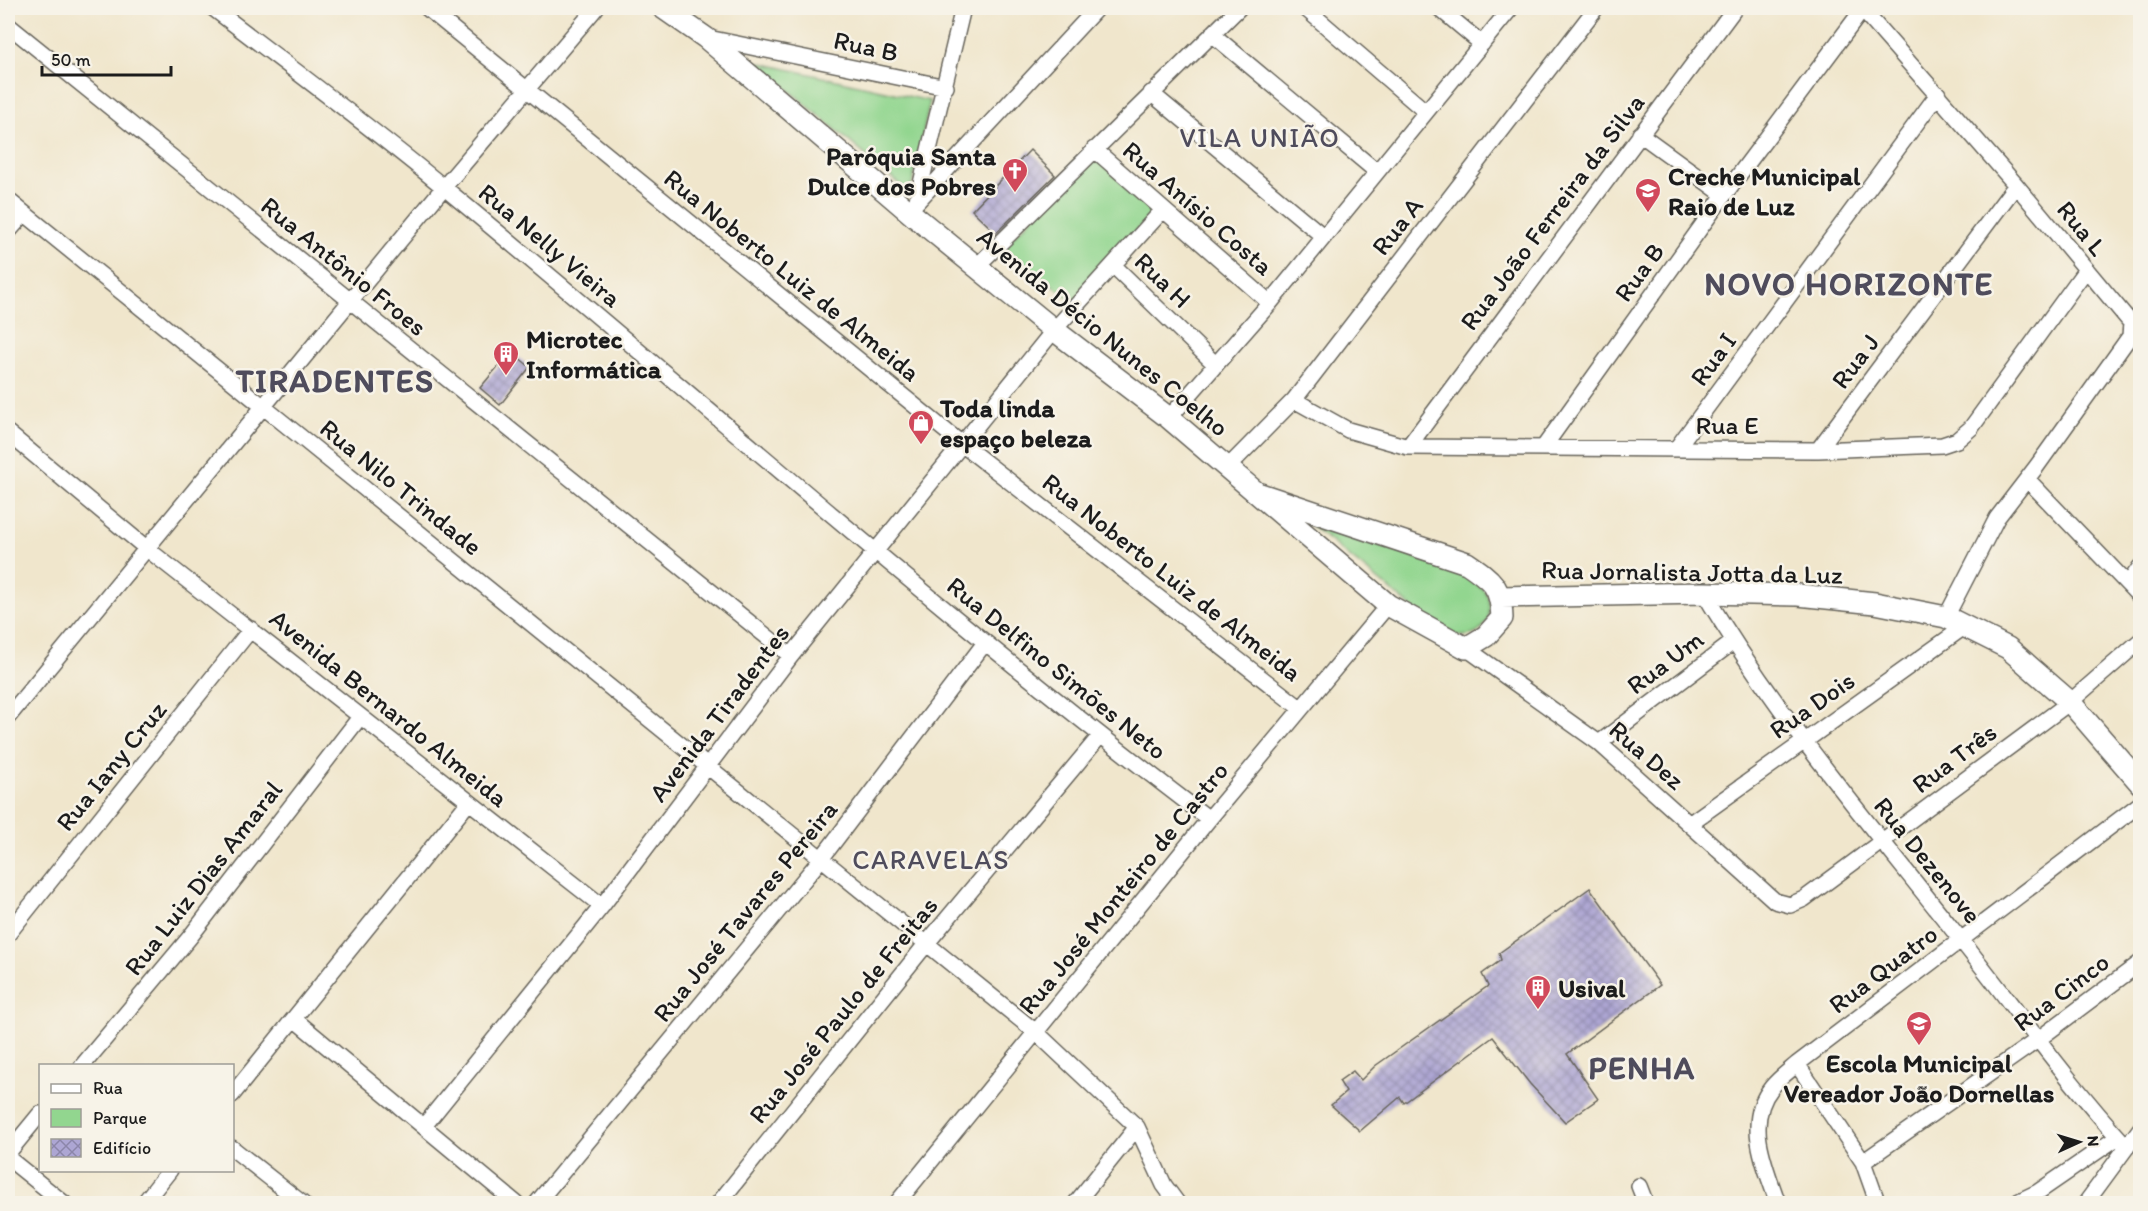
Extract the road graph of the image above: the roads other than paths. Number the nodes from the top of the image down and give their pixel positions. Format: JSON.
{"nodes":[{"id":1,"x":213,"y":8,"type":"edge"},
{"id":2,"x":427,"y":8,"type":"edge"},
{"id":3,"x":596,"y":8,"type":"edge"},
{"id":4,"x":663,"y":8,"type":"edge"},
{"id":5,"x":963,"y":8,"type":"edge"},
{"id":6,"x":1096,"y":8,"type":"edge"},
{"id":7,"x":1239,"y":8,"type":"edge"},
{"id":8,"x":1305,"y":8,"type":"edge"},
{"id":9,"x":1439,"y":8,"type":"edge"},
{"id":10,"x":1511,"y":8,"type":"edge"},
{"id":11,"x":1596,"y":8,"type":"edge"},
{"id":12,"x":1735,"y":8,"type":"edge"},
{"id":13,"x":1862,"y":8,"type":"edge"},
{"id":14,"x":8,"y":25,"type":"edge"},
{"id":15,"x":1212,"y":34,"type":"junction"},
{"id":16,"x":706,"y":38,"type":"junction"},
{"id":17,"x":1482,"y":44,"type":"junction"},
{"id":18,"x":946,"y":87,"type":"junction"},
{"id":19,"x":526,"y":89,"type":"junction"},
{"id":20,"x":1151,"y":93,"type":"junction"},
{"id":21,"x":1938,"y":94,"type":"junction"},
{"id":22,"x":1426,"y":112,"type":"junction"},
{"id":23,"x":1640,"y":134,"type":"junction"},
{"id":24,"x":1094,"y":149,"type":"junction"},
{"id":25,"x":1376,"y":171,"type":"junction"},
{"id":26,"x":2016,"y":185,"type":"junction"},
{"id":27,"x":444,"y":187,"type":"junction"},
{"id":28,"x":1724,"y":195,"type":"junction"},
{"id":29,"x":8,"y":200,"type":"edge"},
{"id":30,"x":915,"y":209,"type":"junction"},
{"id":31,"x":1162,"y":211,"type":"junction"},
{"id":32,"x":24,"y":213,"type":"junction"},
{"id":33,"x":8,"y":232,"type":"edge"},
{"id":34,"x":1324,"y":237,"type":"junction"},
{"id":35,"x":1113,"y":265,"type":"junction"},
{"id":36,"x":976,"y":266,"type":"junction"},
{"id":37,"x":2085,"y":271,"type":"junction"},
{"id":38,"x":351,"y":303,"type":"junction"},
{"id":39,"x":1270,"y":303,"type":"junction"},
{"id":40,"x":1054,"y":330,"type":"junction"},
{"id":41,"x":1216,"y":365,"type":"junction"},
{"id":42,"x":1294,"y":400,"type":"junction"},
{"id":43,"x":265,"y":407,"type":"junction"},
{"id":44,"x":1169,"y":418,"type":"junction"},
{"id":45,"x":8,"y":433,"type":"edge"},
{"id":46,"x":963,"y":445,"type":"junction"},
{"id":47,"x":1408,"y":447,"type":"junction"},
{"id":48,"x":1543,"y":448,"type":"junction"},
{"id":49,"x":1676,"y":449,"type":"junction"},
{"id":50,"x":1818,"y":450,"type":"junction"},
{"id":51,"x":1228,"y":467,"type":"junction"},
{"id":52,"x":2027,"y":479,"type":"junction"},
{"id":53,"x":1260,"y":494,"type":"junction"},
{"id":54,"x":146,"y":548,"type":"junction"},
{"id":55,"x":878,"y":550,"type":"junction"},
{"id":56,"x":2140,"y":567,"type":"edge"},
{"id":57,"x":2129,"y":584,"type":"junction"},
{"id":58,"x":1704,"y":593,"type":"junction"},
{"id":59,"x":1501,"y":597,"type":"junction"},
{"id":60,"x":2140,"y":597,"type":"edge"},
{"id":61,"x":1388,"y":605,"type":"junction"},
{"id":62,"x":1946,"y":617,"type":"junction"},
{"id":63,"x":1964,"y":627,"type":"junction"},
{"id":64,"x":251,"y":629,"type":"junction"},
{"id":65,"x":2140,"y":641,"type":"edge"},
{"id":66,"x":1733,"y":642,"type":"junction"},
{"id":67,"x":984,"y":644,"type":"junction"},
{"id":68,"x":1466,"y":648,"type":"junction"},
{"id":69,"x":792,"y":656,"type":"junction"},
{"id":70,"x":2070,"y":702,"type":"junction"},
{"id":71,"x":1300,"y":708,"type":"junction"},
{"id":72,"x":8,"y":717,"type":"edge"},
{"id":73,"x":360,"y":717,"type":"junction"},
{"id":74,"x":1100,"y":736,"type":"junction"},
{"id":75,"x":1802,"y":741,"type":"junction"},
{"id":76,"x":1599,"y":743,"type":"junction"},
{"id":77,"x":708,"y":767,"type":"junction"},
{"id":78,"x":2140,"y":783,"type":"edge"},
{"id":79,"x":468,"y":803,"type":"junction"},
{"id":80,"x":2140,"y":804,"type":"edge"},
{"id":81,"x":1209,"y":819,"type":"junction"},
{"id":82,"x":1689,"y":824,"type":"junction"},
{"id":83,"x":1883,"y":842,"type":"junction"},
{"id":84,"x":821,"y":859,"type":"junction"},
{"id":85,"x":1790,"y":905,"type":"joint"},
{"id":86,"x":602,"y":906,"type":"junction"},
{"id":87,"x":8,"y":934,"type":"edge"},
{"id":88,"x":1961,"y":940,"type":"junction"},
{"id":89,"x":927,"y":943,"type":"junction"},
{"id":90,"x":2140,"y":963,"type":"edge"},
{"id":91,"x":294,"y":1018,"type":"junction"},
{"id":92,"x":1037,"y":1033,"type":"junction"},
{"id":93,"x":2037,"y":1041,"type":"junction"},
{"id":94,"x":82,"y":1064,"type":"edge"},
{"id":95,"x":1797,"y":1064,"type":"junction"},
{"id":96,"x":234,"y":1093,"type":"edge"},
{"id":97,"x":39,"y":1115,"type":"edge"},
{"id":98,"x":424,"y":1126,"type":"junction"},
{"id":99,"x":1137,"y":1127,"type":"junction"},
{"id":100,"x":2140,"y":1129,"type":"edge"},
{"id":101,"x":2122,"y":1142,"type":"junction"},
{"id":102,"x":234,"y":1150,"type":"edge"},
{"id":103,"x":8,"y":1153,"type":"edge"},
{"id":104,"x":8,"y":1158,"type":"edge"},
{"id":105,"x":1863,"y":1162,"type":"junction"},
{"id":106,"x":168,"y":1172,"type":"edge"},
{"id":107,"x":1639,"y":1186,"type":"dead end"},
{"id":108,"x":65,"y":1203,"type":"edge"},
{"id":109,"x":143,"y":1203,"type":"edge"},
{"id":110,"x":303,"y":1203,"type":"edge"},
{"id":111,"x":517,"y":1203,"type":"edge"},
{"id":112,"x":536,"y":1203,"type":"edge"},
{"id":113,"x":718,"y":1203,"type":"edge"},
{"id":114,"x":896,"y":1203,"type":"edge"},
{"id":115,"x":1075,"y":1203,"type":"edge"},
{"id":116,"x":1178,"y":1203,"type":"edge"},
{"id":117,"x":1646,"y":1203,"type":"edge"},
{"id":118,"x":1778,"y":1203,"type":"edge"},
{"id":119,"x":1878,"y":1203,"type":"edge"},
{"id":120,"x":2013,"y":1203,"type":"edge"},
{"id":121,"x":2085,"y":1203,"type":"edge"}],
"edges":[{"from":1,"to":27,"type":"street","name":"Rua Nelly Vieira"},
{"from":2,"to":19,"type":"street","name":"Rua Noberto Luiz de Almeida"},
{"from":3,"to":19,"type":"street"},
{"from":4,"to":16,"type":"street","name":"Avenida Décio Nunes Coelho"},
{"from":5,"to":18,"type":"street"},
{"from":6,"to":30,"type":"street"},
{"from":7,"to":15,"type":"street"},
{"from":8,"to":22,"type":"street"},
{"from":9,"to":17,"type":"street"},
{"from":10,"to":17,"type":"street"},
{"from":11,"to":42,"type":"street","name":"Rua A"},
{"from":12,"to":23,"type":"street","name":"Rua João Ferreira da Silva"},
{"from":13,"to":21,"type":"street","name":"Rua L"},
{"from":13,"to":28,"type":"street","name":"Rua B"},
{"from":14,"to":38,"type":"street","name":"Rua Antônio Froes"},
{"from":15,"to":20,"type":"street"},
{"from":15,"to":25,"type":"street"},
{"from":16,"to":18,"type":"street","name":"Rua B"},
{"from":16,"to":30,"type":"street","name":"Avenida Décio Nunes Coelho"},
{"from":17,"to":22,"type":"street"},
{"from":18,"to":30,"type":"street"},
{"from":19,"to":27,"type":"street"},
{"from":19,"to":46,"type":"street","name":"Rua Noberto Luiz de Almeida"},
{"from":20,"to":24,"type":"street"},
{"from":20,"to":34,"type":"street"},
{"from":21,"to":26,"type":"street","name":"Rua L"},
{"from":21,"to":49,"type":"street","name":"Rua I"},
{"from":22,"to":25,"type":"street"},
{"from":23,"to":28,"type":"street"},
{"from":23,"to":47,"type":"street","name":"Rua João Ferreira da Silva"},
{"from":24,"to":31,"type":"street","name":"Rua Anísio Costa"},
{"from":24,"to":36,"type":"street"},
{"from":25,"to":34,"type":"street"},
{"from":26,"to":37,"type":"street","name":"Rua L"},
{"from":26,"to":50,"type":"street","name":"Rua J"},
{"from":27,"to":38,"type":"street"},
{"from":27,"to":55,"type":"street","name":"Rua Nelly Vieira"},
{"from":28,"to":48,"type":"street","name":"Rua B"},
{"from":29,"to":32,"type":"street","name":"Rua Nilo Trindade"},
{"from":30,"to":36,"type":"street","name":"Avenida Décio Nunes Coelho"},
{"from":31,"to":35,"type":"street"},
{"from":31,"to":39,"type":"street","name":"Rua Anísio Costa"},
{"from":32,"to":33,"type":"street"},
{"from":32,"to":43,"type":"street","name":"Rua Nilo Trindade"},
{"from":34,"to":39,"type":"street"},
{"from":35,"to":40,"type":"street","name":"Rua H"},
{"from":35,"to":41,"type":"street","name":"Rua H"},
{"from":36,"to":40,"type":"street","name":"Avenida Décio Nunes Coelho"},
{"from":37,"to":50,"type":"street","name":"Rua E"},
{"from":37,"to":52,"type":"street","name":"Rua L"},
{"from":38,"to":43,"type":"street"},
{"from":38,"to":69,"type":"street","name":"Rua Antônio Froes"},
{"from":39,"to":41,"type":"street"},
{"from":40,"to":44,"type":"street","name":"Avenida Décio Nunes Coelho"},
{"from":40,"to":46,"type":"street","name":"Avenida Tiradentes"},
{"from":41,"to":44,"type":"street"},
{"from":42,"to":47,"type":"street","name":"Rua E"},
{"from":42,"to":51,"type":"street","name":"Rua A"},
{"from":43,"to":54,"type":"street"},
{"from":43,"to":77,"type":"street","name":"Rua Nilo Trindade"},
{"from":44,"to":51,"type":"street","name":"Avenida Décio Nunes Coelho"},
{"from":45,"to":54,"type":"street","name":"Avenida Bernardo Almeida"},
{"from":46,"to":55,"type":"street","name":"Avenida Tiradentes"},
{"from":46,"to":71,"type":"street","name":"Rua Noberto Luiz de Almeida"},
{"from":47,"to":48,"type":"street","name":"Rua E"},
{"from":48,"to":49,"type":"street","name":"Rua E"},
{"from":49,"to":50,"type":"street","name":"Rua E"},
{"from":51,"to":53,"type":"street","name":"Avenida Décio Nunes Coelho"},
{"from":52,"to":57,"type":"street"},
{"from":52,"to":62,"type":"street","name":"Rua L"},
{"from":53,"to":59,"type":"street"},
{"from":53,"to":61,"type":"street","name":"Avenida Décio Nunes Coelho"},
{"from":54,"to":64,"type":"street","name":"Avenida Bernardo Almeida"},
{"from":54,"to":72,"type":"street"},
{"from":55,"to":67,"type":"street","name":"Rua Delfino Simões Neto"},
{"from":55,"to":69,"type":"street","name":"Avenida Tiradentes"},
{"from":56,"to":57,"type":"street"},
{"from":57,"to":60,"type":"street"},
{"from":58,"to":59,"type":"street","name":"Rua Jornalista Jotta da Luz"},
{"from":58,"to":62,"type":"street","name":"Rua Jornalista Jotta da Luz"},
{"from":58,"to":66,"type":"street","name":"Rua Dezenove"},
{"from":59,"to":68,"type":"street"},
{"from":61,"to":68,"type":"street","name":"Avenida Décio Nunes Coelho"},
{"from":61,"to":71,"type":"street","name":"Rua José Monteiro de Castro"},
{"from":62,"to":63,"type":"street","name":"Rua Jornalista Jotta da Luz"},
{"from":63,"to":70,"type":"street","name":"Rua Jornalista Jotta da Luz"},
{"from":63,"to":75,"type":"street","name":"Rua Dois"},
{"from":64,"to":73,"type":"street","name":"Avenida Bernardo Almeida"},
{"from":64,"to":87,"type":"street","name":"Rua Iany Cruz"},
{"from":65,"to":70,"type":"street","name":"Rua Três"},
{"from":66,"to":75,"type":"street","name":"Rua Dezenove"},
{"from":66,"to":76,"type":"street","name":"Rua Um"},
{"from":67,"to":74,"type":"street","name":"Rua Delfino Simões Neto"},
{"from":67,"to":84,"type":"street","name":"Rua José Tavares Pereira"},
{"from":68,"to":76,"type":"street","name":"Rua Dez"},
{"from":69,"to":77,"type":"street","name":"Avenida Tiradentes"},
{"from":70,"to":78,"type":"street","name":"Rua Jornalista Jotta da Luz"},
{"from":70,"to":83,"type":"street","name":"Rua Três"},
{"from":71,"to":81,"type":"street","name":"Rua José Monteiro de Castro"},
{"from":73,"to":79,"type":"street","name":"Avenida Bernardo Almeida"},
{"from":73,"to":94,"type":"street","name":"Rua Luiz Dias Amaral"},
{"from":74,"to":81,"type":"street","name":"Rua Delfino Simões Neto"},
{"from":74,"to":89,"type":"street","name":"Rua José Paulo de Freitas"},
{"from":75,"to":82,"type":"street","name":"Rua Dois"},
{"from":75,"to":83,"type":"street","name":"Rua Dezenove"},
{"from":76,"to":82,"type":"street","name":"Rua Dez"},
{"from":77,"to":84,"type":"street","name":"Rua Nilo Trindade"},
{"from":77,"to":86,"type":"street","name":"Avenida Tiradentes"},
{"from":79,"to":86,"type":"street","name":"Avenida Bernardo Almeida"},
{"from":79,"to":91,"type":"street"},
{"from":80,"to":88,"type":"street","name":"Rua Quatro"},
{"from":81,"to":92,"type":"street","name":"Rua José Monteiro de Castro"},
{"from":82,"to":85,"type":"street","name":"Rua Dez"},
{"from":83,"to":85,"type":"street","name":"Rua Três"},
{"from":83,"to":88,"type":"street","name":"Rua Dezenove"},
{"from":84,"to":89,"type":"street","name":"Rua Nilo Trindade"},
{"from":84,"to":112,"type":"street","name":"Rua José Tavares Pereira"},
{"from":86,"to":98,"type":"street","name":"Avenida Tiradentes"},
{"from":88,"to":93,"type":"street","name":"Rua Dezenove"},
{"from":88,"to":95,"type":"street","name":"Rua Quatro"},
{"from":89,"to":92,"type":"street","name":"Rua Nilo Trindade"},
{"from":89,"to":113,"type":"street","name":"Rua José Paulo de Freitas"},
{"from":90,"to":93,"type":"street","name":"Rua Cinco"},
{"from":91,"to":96,"type":"street"},
{"from":91,"to":98,"type":"street"},
{"from":92,"to":99,"type":"street","name":"Rua Nilo Trindade"},
{"from":92,"to":114,"type":"street","name":"Rua José Monteiro de Castro"},
{"from":93,"to":101,"type":"street","name":"Rua Dezenove"},
{"from":93,"to":105,"type":"street","name":"Rua Cinco"},
{"from":95,"to":105,"type":"street"},
{"from":95,"to":118,"type":"street","name":"Rua Quatro"},
{"from":97,"to":103,"type":"street"},
{"from":98,"to":111,"type":"street"},
{"from":99,"to":115,"type":"street"},
{"from":99,"to":116,"type":"street"},
{"from":100,"to":101,"type":"street"},
{"from":101,"to":120,"type":"street"},
{"from":101,"to":121,"type":"street"},
{"from":102,"to":110,"type":"street"},
{"from":104,"to":108,"type":"street"},
{"from":105,"to":119,"type":"street"},
{"from":106,"to":109,"type":"street"},
{"from":107,"to":117,"type":"street"}]}
